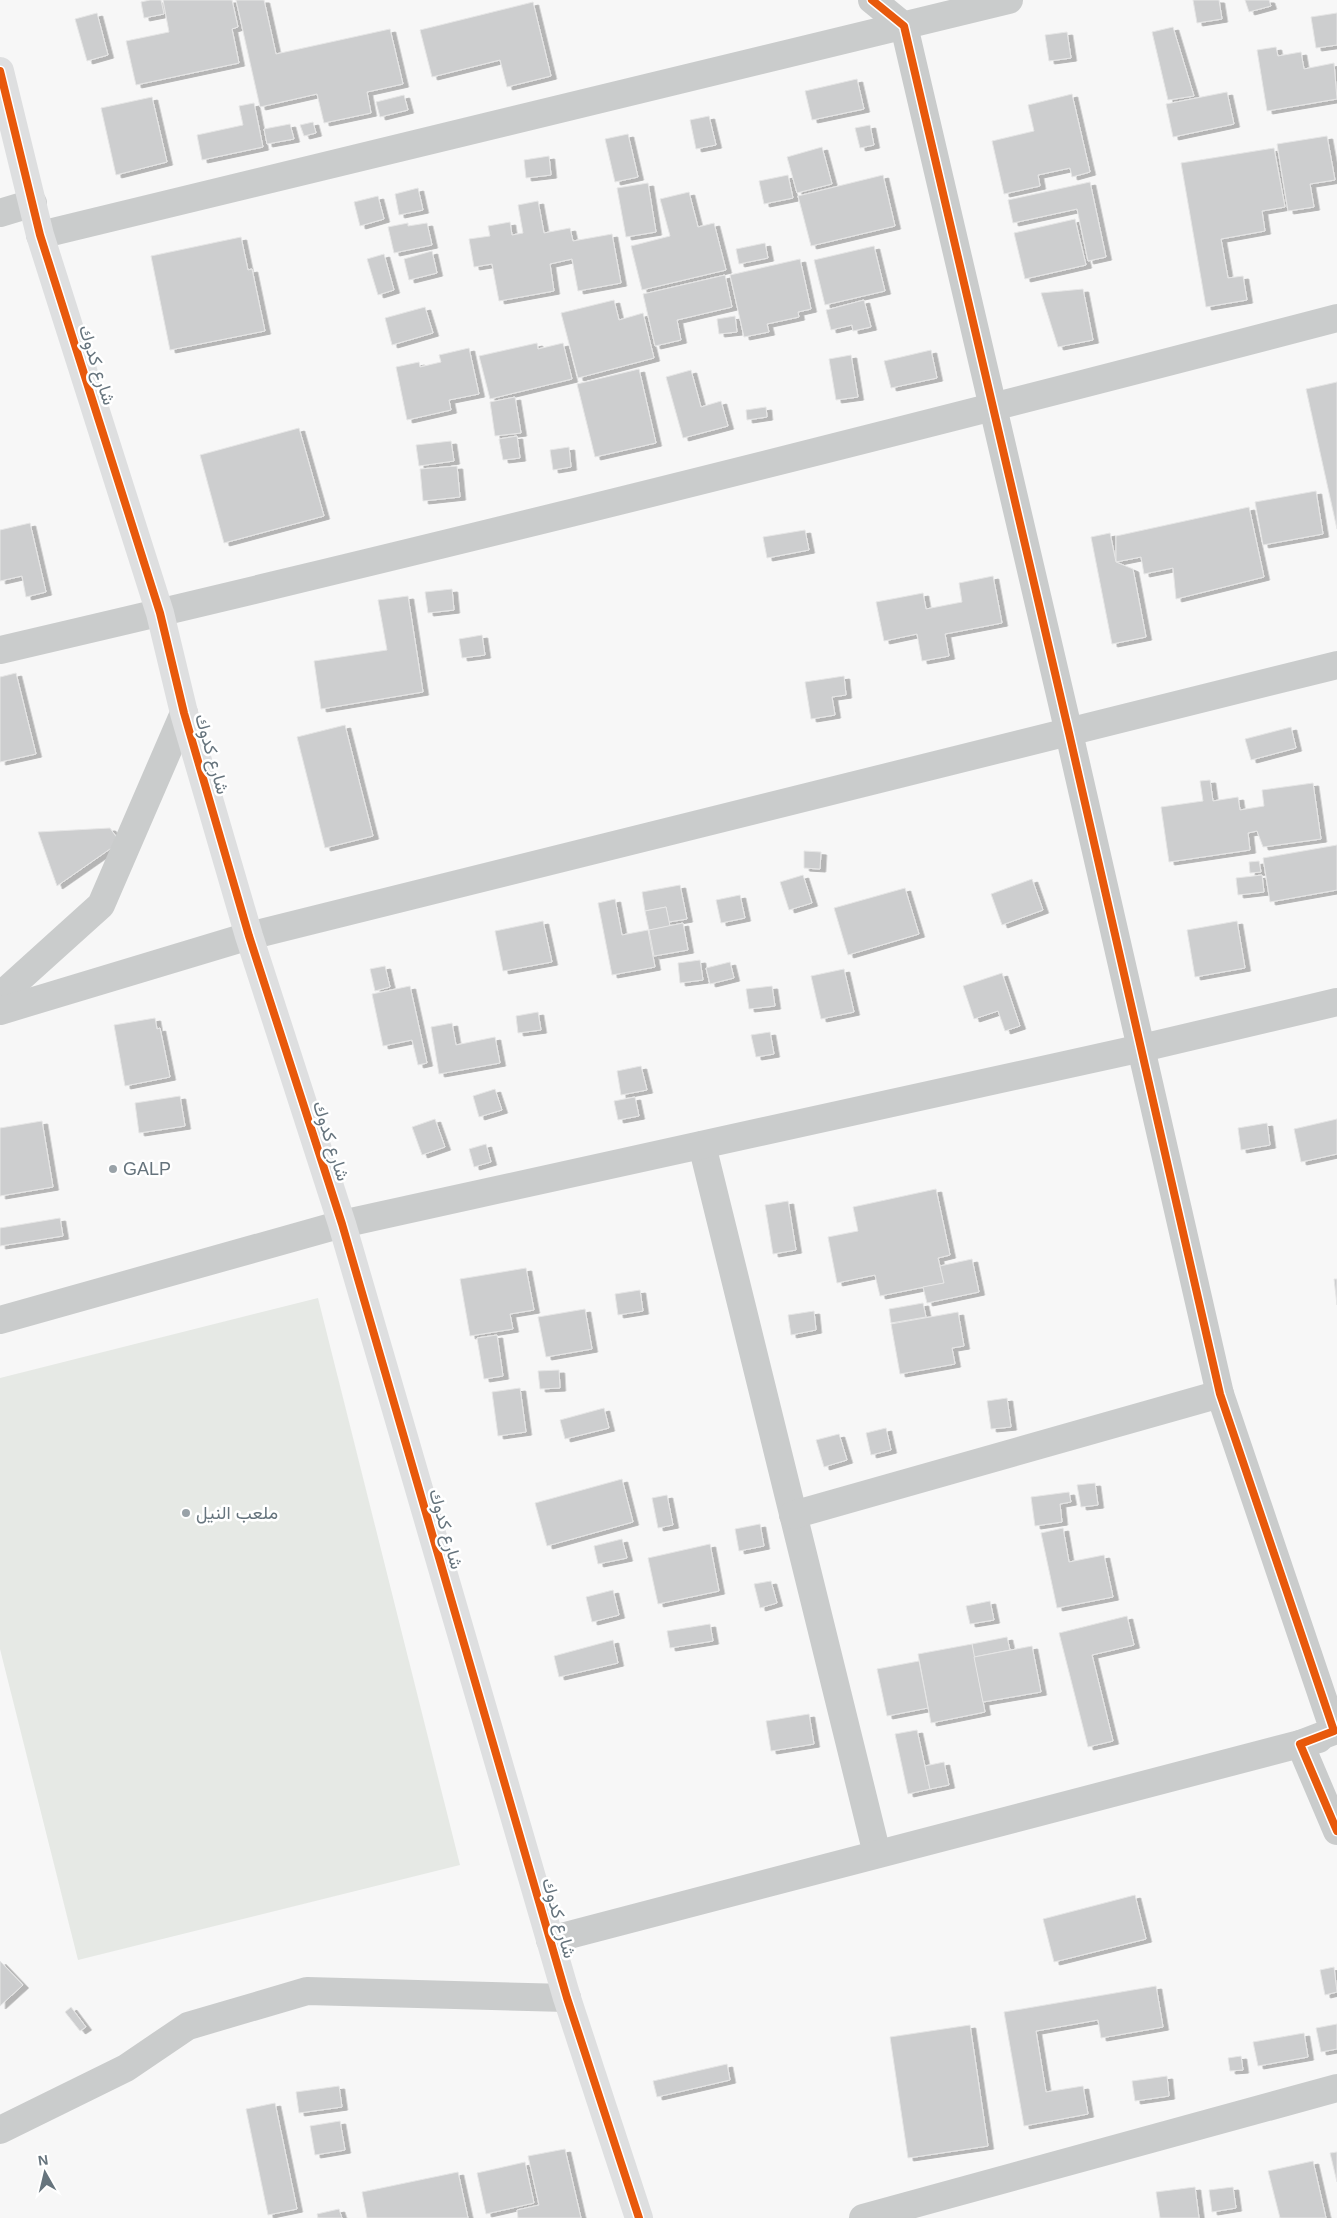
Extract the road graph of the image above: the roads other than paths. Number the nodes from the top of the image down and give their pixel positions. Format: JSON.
{"nodes":[{"id":1,"x":872,"y":0,"type":"edge"},
{"id":2,"x":1009,"y":0,"type":"edge"},
{"id":3,"x":904,"y":26,"type":"junction"},
{"id":4,"x":0,"y":71,"type":"edge"},
{"id":5,"x":33,"y":204,"type":"junction"},
{"id":6,"x":0,"y":212,"type":"edge"},
{"id":7,"x":40,"y":235,"type":"junction"},
{"id":8,"x":1337,"y":318,"type":"edge"},
{"id":9,"x":992,"y":408,"type":"junction"},
{"id":10,"x":160,"y":613,"type":"junction"},
{"id":11,"x":0,"y":650,"type":"edge"},
{"id":12,"x":1337,"y":665,"type":"edge"},
{"id":13,"x":184,"y":713,"type":"junction"},
{"id":14,"x":1069,"y":733,"type":"junction"},
{"id":15,"x":249,"y":936,"type":"junction"},
{"id":16,"x":0,"y":996,"type":"edge"},
{"id":17,"x":1337,"y":1002,"type":"edge"},
{"id":18,"x":0,"y":1010,"type":"edge"},
{"id":19,"x":1142,"y":1048,"type":"junction"},
{"id":20,"x":702,"y":1145,"type":"junction"},
{"id":21,"x":342,"y":1224,"type":"junction"},
{"id":22,"x":0,"y":1320,"type":"edge"},
{"id":23,"x":1220,"y":1394,"type":"junction"},
{"id":24,"x":793,"y":1515,"type":"junction"},
{"id":25,"x":1337,"y":1734,"type":"edge"},
{"id":26,"x":1300,"y":1744,"type":"junction"},
{"id":27,"x":1337,"y":1831,"type":"edge"},
{"id":28,"x":877,"y":1854,"type":"junction"},
{"id":29,"x":550,"y":1940,"type":"junction"},
{"id":30,"x":567,"y":1998,"type":"junction"},
{"id":31,"x":1337,"y":2088,"type":"edge"},
{"id":32,"x":0,"y":2130,"type":"edge"},
{"id":33,"x":639,"y":2218,"type":"edge"},
{"id":34,"x":863,"y":2218,"type":"edge"}],
"edges":[{"from":1,"to":3,"type":"street"},
{"from":2,"to":3,"type":"street"},
{"from":3,"to":7,"type":"street"},
{"from":3,"to":9,"type":"street"},
{"from":4,"to":5,"type":"street","name":"شارع كدوك"},
{"from":5,"to":6,"type":"street"},
{"from":5,"to":7,"type":"street","name":"شارع كدوك"},
{"from":7,"to":10,"type":"street","name":"شارع كدوك"},
{"from":8,"to":9,"type":"street"},
{"from":9,"to":10,"type":"street"},
{"from":9,"to":14,"type":"street"},
{"from":10,"to":11,"type":"street"},
{"from":10,"to":13,"type":"street","name":"شارع كدوك"},
{"from":12,"to":14,"type":"street"},
{"from":13,"to":15,"type":"street","name":"شارع كدوك"},
{"from":13,"to":16,"type":"street"},
{"from":14,"to":15,"type":"street"},
{"from":14,"to":19,"type":"street"},
{"from":15,"to":18,"type":"street"},
{"from":15,"to":21,"type":"street","name":"شارع كدوك"},
{"from":17,"to":19,"type":"street"},
{"from":19,"to":20,"type":"street"},
{"from":19,"to":23,"type":"street"},
{"from":20,"to":21,"type":"street"},
{"from":20,"to":24,"type":"street"},
{"from":21,"to":22,"type":"street"},
{"from":21,"to":29,"type":"street","name":"شارع كدوك"},
{"from":23,"to":24,"type":"street"},
{"from":23,"to":26,"type":"street"},
{"from":24,"to":28,"type":"street"},
{"from":25,"to":26,"type":"street"},
{"from":26,"to":27,"type":"street"},
{"from":26,"to":28,"type":"street"},
{"from":28,"to":29,"type":"street"},
{"from":29,"to":30,"type":"street","name":"شارع كدوك"},
{"from":30,"to":32,"type":"street"},
{"from":30,"to":33,"type":"street","name":"شارع كدوك"},
{"from":31,"to":34,"type":"street"}]}
